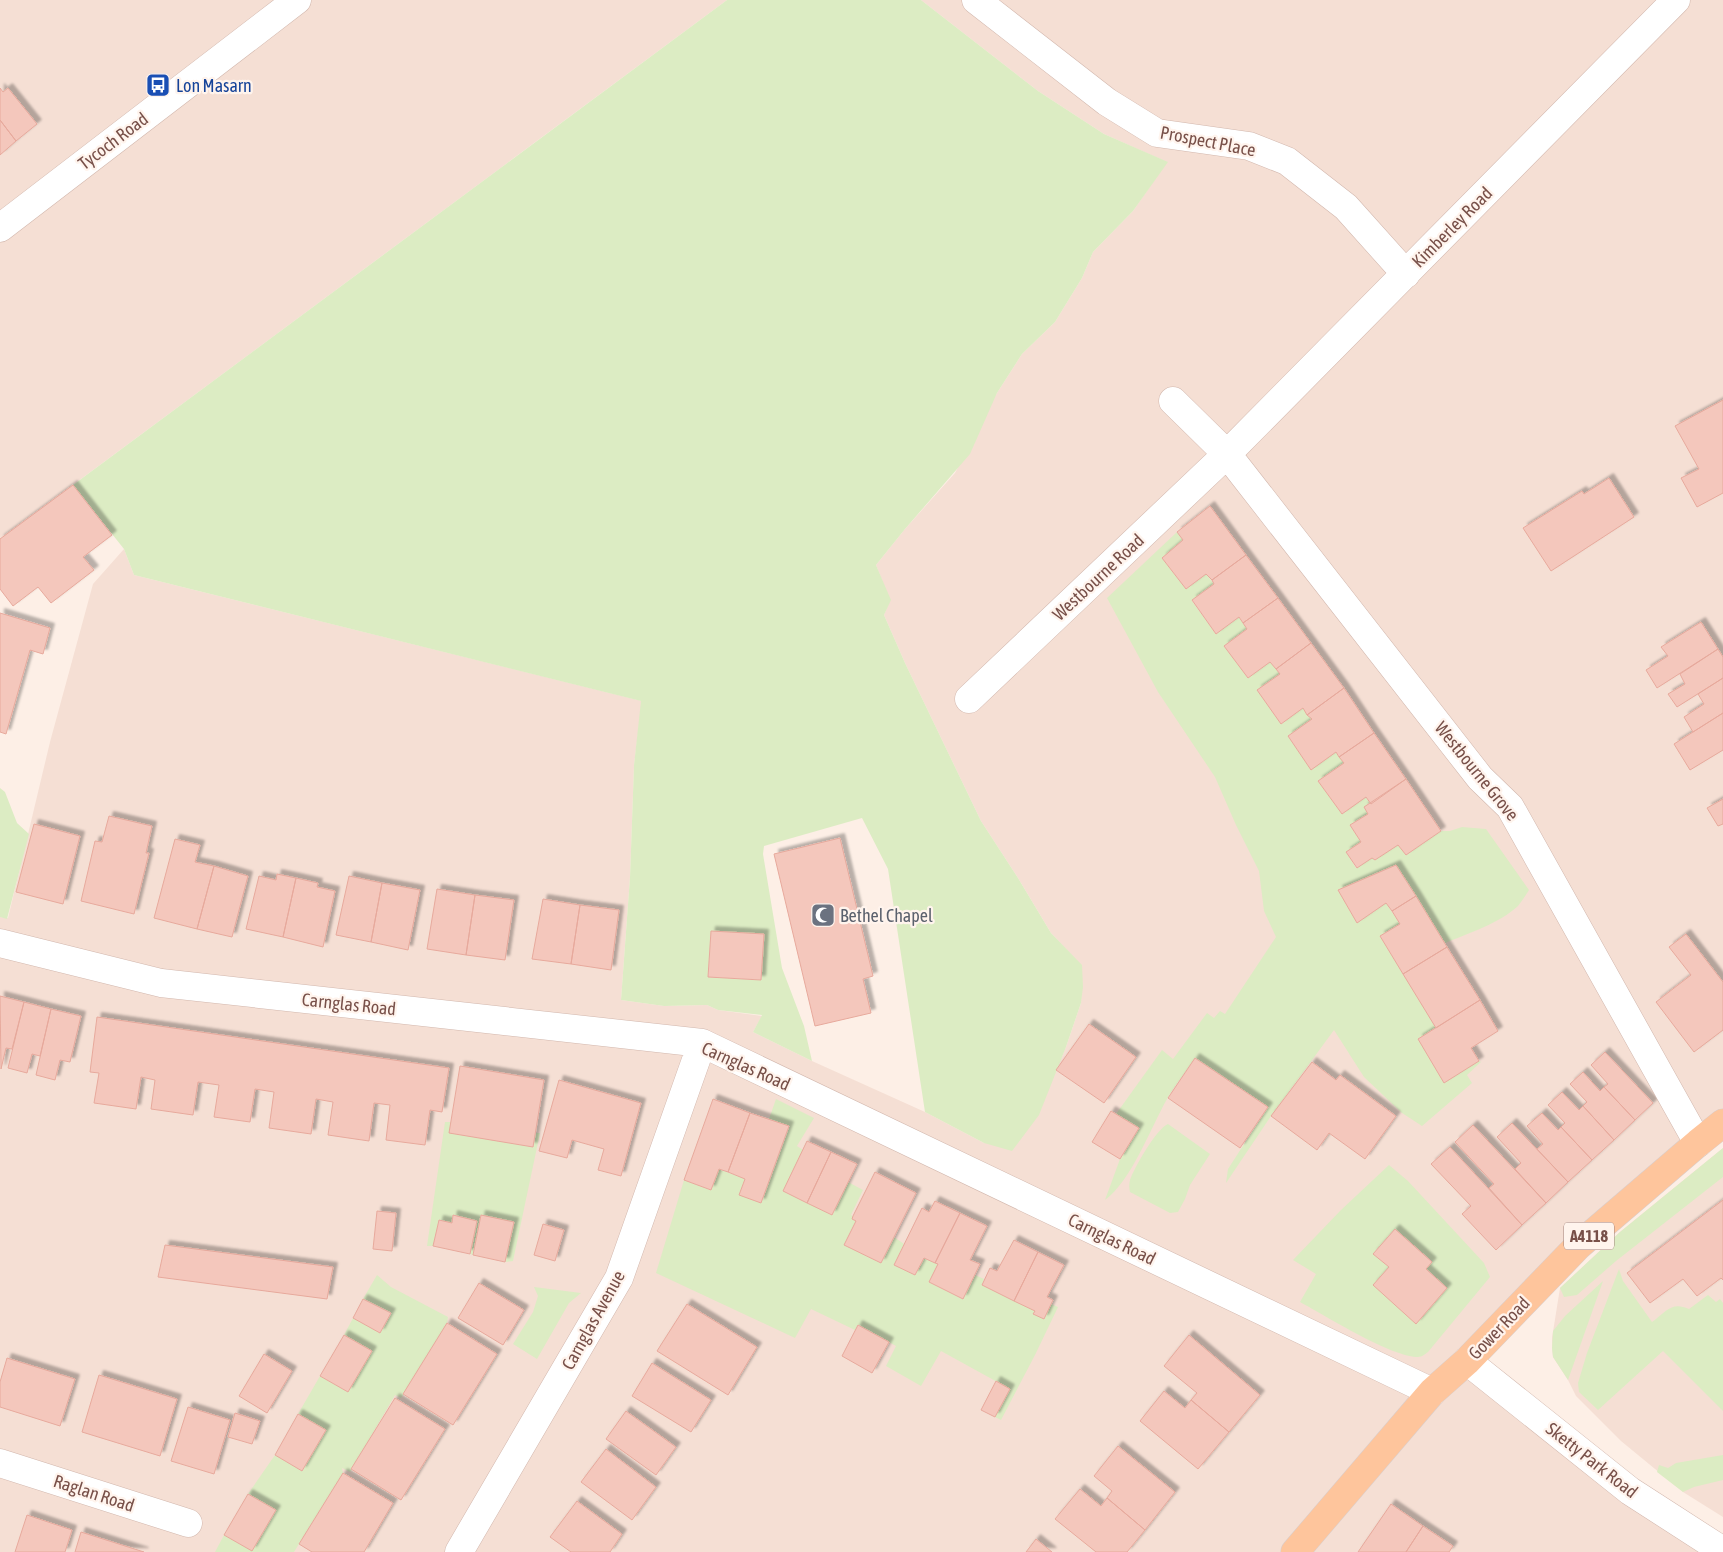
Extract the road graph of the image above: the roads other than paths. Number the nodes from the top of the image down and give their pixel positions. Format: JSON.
{"nodes":[{"id":1,"x":297,"y":0,"type":"edge"},
{"id":2,"x":976,"y":0,"type":"edge"},
{"id":3,"x":1676,"y":0,"type":"edge"},
{"id":4,"x":0,"y":228,"type":"edge"},
{"id":5,"x":1406,"y":274,"type":"junction"},
{"id":6,"x":1173,"y":401,"type":"dead end"},
{"id":7,"x":1227,"y":454,"type":"junction"},
{"id":8,"x":969,"y":699,"type":"dead end"},
{"id":9,"x":0,"y":943,"type":"edge"},
{"id":10,"x":702,"y":1044,"type":"junction"},
{"id":11,"x":1723,"y":1123,"type":"edge"},
{"id":12,"x":1698,"y":1143,"type":"junction"},
{"id":13,"x":1467,"y":1361,"type":"junction"},
{"id":14,"x":1432,"y":1392,"type":"junction"},
{"id":15,"x":0,"y":1463,"type":"edge"},
{"id":16,"x":188,"y":1523,"type":"dead end"},
{"id":17,"x":1723,"y":1551,"type":"edge"},
{"id":18,"x":459,"y":1552,"type":"edge"},
{"id":19,"x":1296,"y":1552,"type":"edge"}],
"edges":[{"from":1,"to":4,"type":"street","name":"Tycoch Road"},
{"from":2,"to":5,"type":"street","name":"Prospect Place"},
{"from":3,"to":5,"type":"street","name":"Kimberley Road"},
{"from":5,"to":7,"type":"street","name":"Kimberley Road"},
{"from":6,"to":7,"type":"street","name":"Westbourne Grove"},
{"from":7,"to":8,"type":"street","name":"Westbourne Road"},
{"from":7,"to":12,"type":"street","name":"Westbourne Grove"},
{"from":9,"to":10,"type":"street","name":"Carnglas Road"},
{"from":10,"to":14,"type":"street","name":"Carnglas Road"},
{"from":10,"to":18,"type":"street","name":"Carnglas Avenue"},
{"from":11,"to":12,"type":"main road","name":"Gower Road","number":"A4118"},
{"from":12,"to":13,"type":"main road","name":"Gower Road","number":"A4118"},
{"from":13,"to":14,"type":"main road","name":"Gower Road","number":"A4118"},
{"from":13,"to":17,"type":"street","name":"Sketty Park Road"},
{"from":14,"to":19,"type":"main road","name":"Gower Road","number":"A4118"},
{"from":15,"to":16,"type":"street","name":"Raglan Road"}]}
